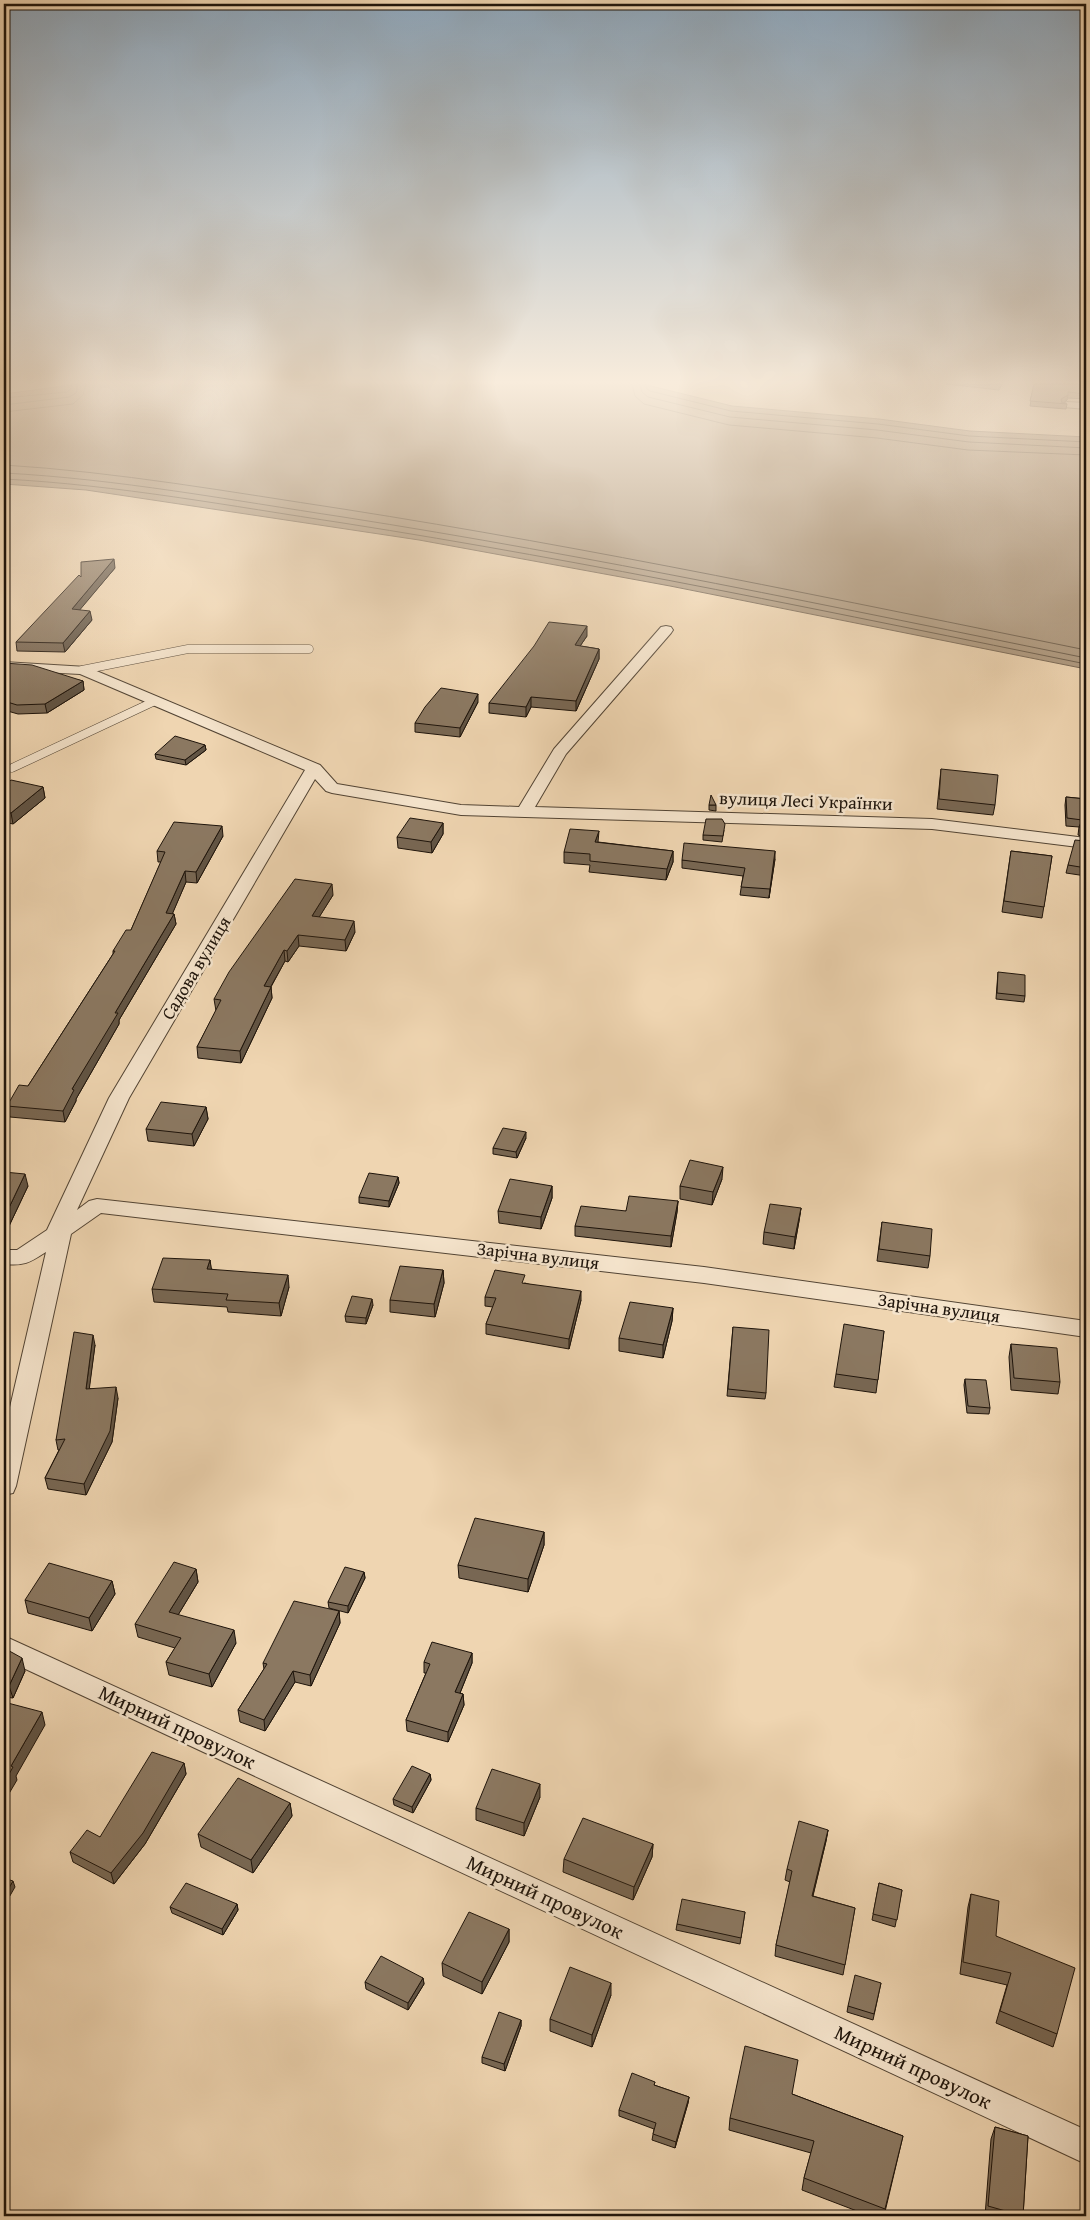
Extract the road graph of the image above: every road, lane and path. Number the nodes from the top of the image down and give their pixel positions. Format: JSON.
{"nodes":[{"id":1,"x":666,"y":630,"type":"dead end"},
{"id":2,"x":309,"y":649,"type":"dead end"},
{"id":3,"x":4,"y":666,"type":"edge"},
{"id":4,"x":82,"y":670,"type":"junction"},
{"id":5,"x":155,"y":702,"type":"junction"},
{"id":6,"x":12,"y":768,"type":"dead end"},
{"id":7,"x":314,"y":768,"type":"junction"},
{"id":8,"x":524,"y":813,"type":"junction"},
{"id":9,"x":1086,"y":843,"type":"edge"},
{"id":10,"x":61,"y":1232,"type":"junction"},
{"id":11,"x":4,"y":1257,"type":"edge"},
{"id":12,"x":1086,"y":1328,"type":"edge"},
{"id":13,"x":4,"y":1486,"type":"edge"},
{"id":14,"x":4,"y":1647,"type":"edge"},
{"id":15,"x":1086,"y":2147,"type":"edge"}],
"edges":[{"from":1,"to":8,"type":"street"},
{"from":2,"to":4,"type":"lane"},
{"from":3,"to":4,"type":"street"},
{"from":4,"to":5,"type":"street"},
{"from":5,"to":6,"type":"lane"},
{"from":5,"to":7,"type":"street"},
{"from":7,"to":8,"type":"street","name":"вулиця Лесі Українки"},
{"from":7,"to":10,"type":"street","name":"Садова вулиця"},
{"from":8,"to":9,"type":"street","name":"вулиця Лесі Українки"},
{"from":10,"to":11,"type":"street","name":"Зарічна вулиця"},
{"from":10,"to":12,"type":"street","name":"Зарічна вулиця"},
{"from":10,"to":13,"type":"street","name":"Садова вулиця"},
{"from":14,"to":15,"type":"street","name":"Мирний провулок"}]}
